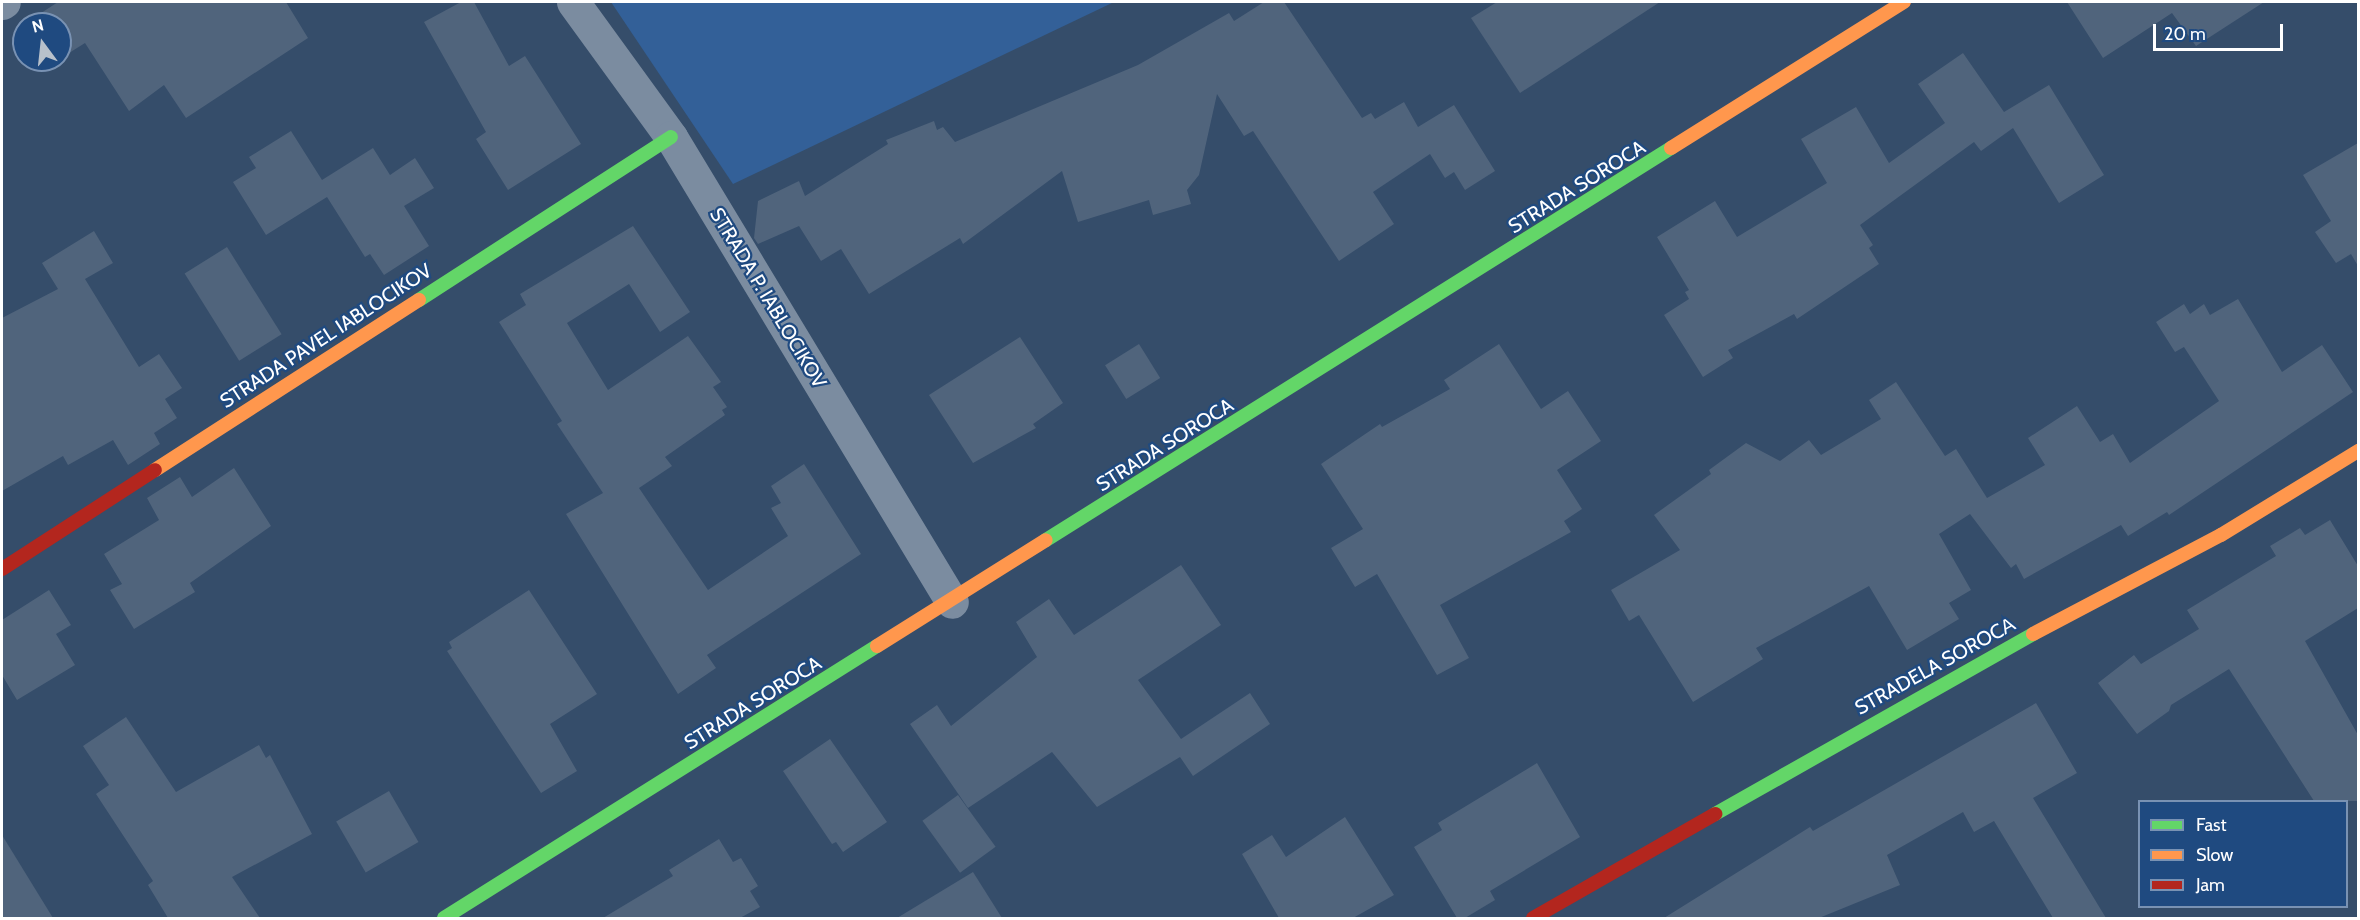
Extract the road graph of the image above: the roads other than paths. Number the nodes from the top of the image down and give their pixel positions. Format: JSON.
{"nodes":[{"id":1,"x":573,"y":2,"type":"edge"},
{"id":2,"x":1904,"y":2,"type":"edge"},
{"id":3,"x":671,"y":136,"type":"junction"},
{"id":4,"x":2358,"y":451,"type":"edge"},
{"id":5,"x":2,"y":569,"type":"edge"},
{"id":6,"x":952,"y":602,"type":"junction"},
{"id":7,"x":444,"y":918,"type":"edge"},
{"id":8,"x":1533,"y":918,"type":"edge"}],
"edges":[{"from":1,"to":3,"type":"street","name":"STRADA P. IABLOCIKOV"},
{"from":2,"to":6,"type":"street","name":"STRADA SOROCA"},
{"from":3,"to":5,"type":"street","name":"STRADA PAVEL IABLOCIKOV"},
{"from":3,"to":6,"type":"street","name":"STRADA P. IABLOCIKOV"},
{"from":4,"to":8,"type":"street","name":"STRADELA SOROCА"},
{"from":6,"to":7,"type":"street","name":"STRADA SOROCA"}]}
